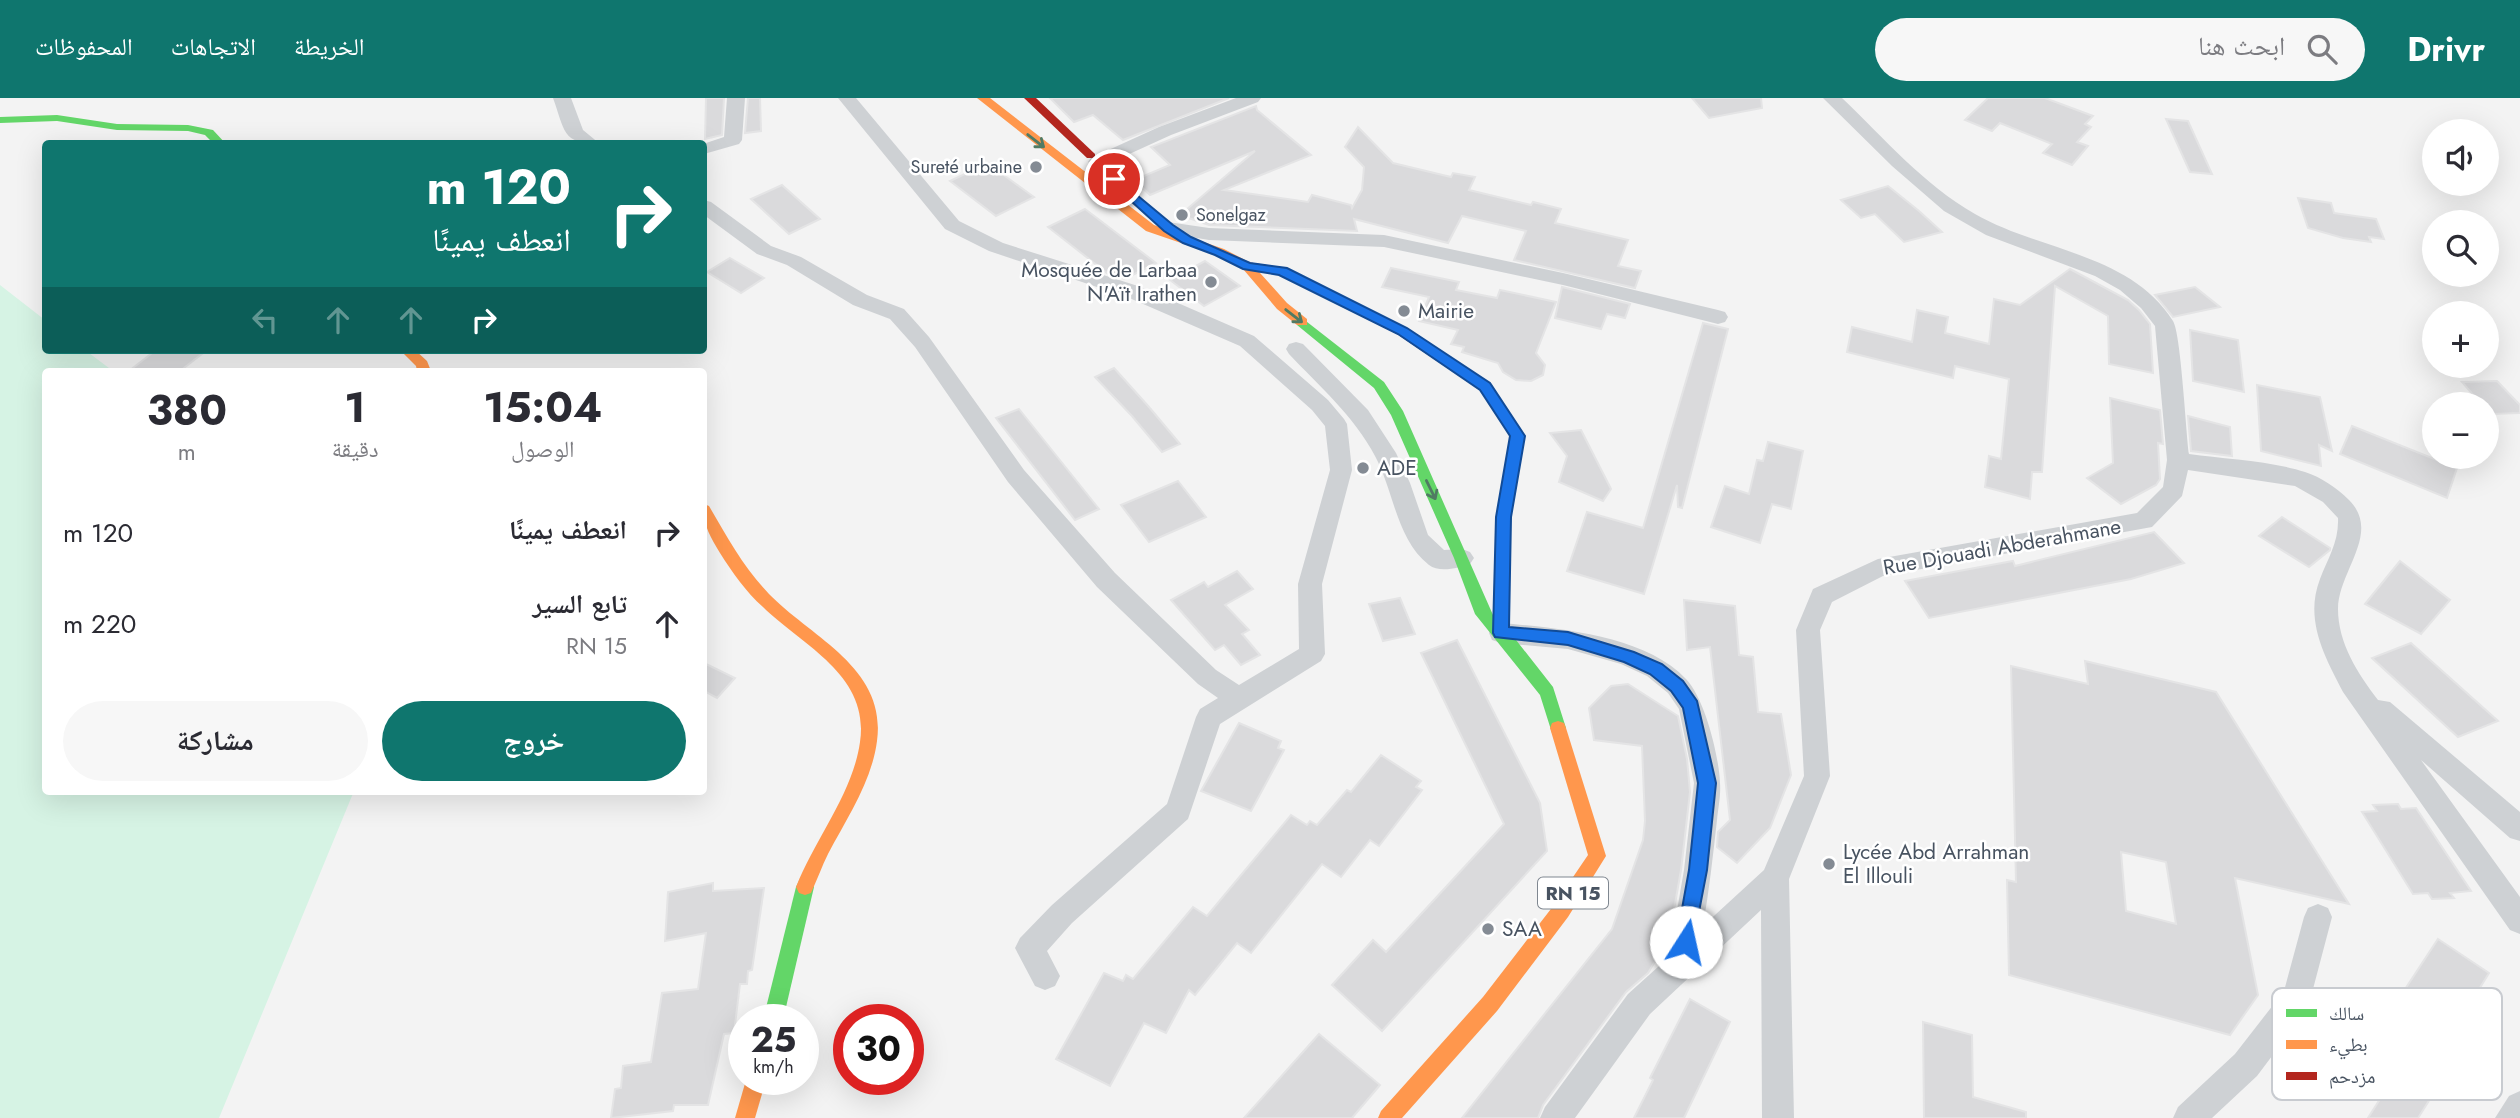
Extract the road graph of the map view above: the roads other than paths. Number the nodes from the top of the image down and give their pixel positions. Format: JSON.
{"nodes":[{"id":1,"x":562,"y":98,"type":"edge"},
{"id":2,"x":736,"y":98,"type":"edge"},
{"id":3,"x":847,"y":98,"type":"edge"},
{"id":4,"x":983,"y":98,"type":"edge"},
{"id":5,"x":1030,"y":98,"type":"edge"},
{"id":6,"x":1252,"y":98,"type":"edge"},
{"id":7,"x":1832,"y":98,"type":"edge"},
{"id":8,"x":0,"y":120,"type":"edge"},
{"id":9,"x":217,"y":140,"type":"edge"},
{"id":10,"x":585,"y":140,"type":"edge"},
{"id":11,"x":707,"y":148,"type":"edge"},
{"id":12,"x":1106,"y":171,"type":"junction"},
{"id":13,"x":707,"y":208,"type":"edge"},
{"id":14,"x":1168,"y":228,"type":"junction"},
{"id":15,"x":1187,"y":240,"type":"junction"},
{"id":16,"x":1247,"y":267,"type":"junction"},
{"id":17,"x":1718,"y":317,"type":"dead end"},
{"id":18,"x":1296,"y":349,"type":"dead end"},
{"id":19,"x":411,"y":354,"type":"edge"},
{"id":20,"x":423,"y":368,"type":"edge"},
{"id":21,"x":1360,"y":415,"type":"junction"},
{"id":22,"x":1336,"y":424,"type":"junction"},
{"id":23,"x":2178,"y":460,"type":"junction"},
{"id":24,"x":707,"y":515,"type":"edge"},
{"id":25,"x":1503,"y":517,"type":"junction"},
{"id":26,"x":1445,"y":520,"type":"junction"},
{"id":27,"x":1462,"y":558,"type":"junction"},
{"id":28,"x":1501,"y":633,"type":"junction"},
{"id":29,"x":2352,"y":685,"type":"junction"},
{"id":30,"x":1238,"y":698,"type":"junction"},
{"id":31,"x":2520,"y":829,"type":"edge"},
{"id":32,"x":1775,"y":880,"type":"junction"},
{"id":33,"x":2318,"y":917,"type":"dead end"},
{"id":34,"x":2520,"y":921,"type":"edge"},
{"id":35,"x":1682,"y":966,"type":"junction"},
{"id":36,"x":1045,"y":976,"type":"dead end"},
{"id":37,"x":2300,"y":988,"type":"edge"},
{"id":38,"x":777,"y":1004,"type":"edge"},
{"id":39,"x":2272,"y":1031,"type":"edge"},
{"id":40,"x":752,"y":1095,"type":"edge"},
{"id":41,"x":2520,"y":1107,"type":"edge"},
{"id":42,"x":745,"y":1118,"type":"edge"},
{"id":43,"x":1388,"y":1118,"type":"edge"},
{"id":44,"x":1556,"y":1118,"type":"edge"},
{"id":45,"x":1778,"y":1118,"type":"edge"},
{"id":46,"x":2189,"y":1118,"type":"edge"},
{"id":47,"x":2511,"y":1118,"type":"edge"}],
"edges":[{"from":1,"to":10,"type":"street"},
{"from":2,"to":11,"type":"street"},
{"from":3,"to":22,"type":"street"},
{"from":4,"to":15,"type":"main road","one_way":true},
{"from":5,"to":12,"type":"main road"},
{"from":6,"to":12,"type":"street"},
{"from":7,"to":23,"type":"street","name":"Rue Djouadi Abderahmane"},
{"from":8,"to":9,"type":"main road"},
{"from":12,"to":14,"type":"main road"},
{"from":13,"to":30,"type":"street"},
{"from":14,"to":15,"type":"main road"},
{"from":14,"to":17,"type":"street"},
{"from":15,"to":16,"type":"main road","number":"RN 15"},
{"from":16,"to":25,"type":"main road","number":"RN 15"},
{"from":16,"to":26,"type":"main road","number":"RN 15","one_way":true},
{"from":18,"to":21,"type":"street"},
{"from":19,"to":20,"type":"main road"},
{"from":21,"to":22,"type":"street"},
{"from":21,"to":27,"type":"street"},
{"from":22,"to":30,"type":"street"},
{"from":23,"to":29,"type":"street"},
{"from":23,"to":32,"type":"street","name":"Rue Djouadi Abderahmane"},
{"from":24,"to":38,"type":"main road"},
{"from":25,"to":26,"type":"main road"},
{"from":25,"to":28,"type":"main road","number":"RN 15"},
{"from":26,"to":27,"type":"main road","number":"RN 15"},
{"from":27,"to":28,"type":"main road","number":"RN 15"},
{"from":28,"to":35,"type":"street"},
{"from":28,"to":43,"type":"main road","number":"RN 15"},
{"from":29,"to":31,"type":"street"},
{"from":29,"to":34,"type":"street"},
{"from":30,"to":36,"type":"street"},
{"from":32,"to":35,"type":"street","name":"Rue Djouadi Abderahmane"},
{"from":32,"to":45,"type":"street"},
{"from":33,"to":37,"type":"street"},
{"from":35,"to":44,"type":"street","name":"Rue Djouadi Abderahmane"},
{"from":39,"to":46,"type":"street"},
{"from":40,"to":42,"type":"main road"},
{"from":41,"to":47,"type":"street"}]}
